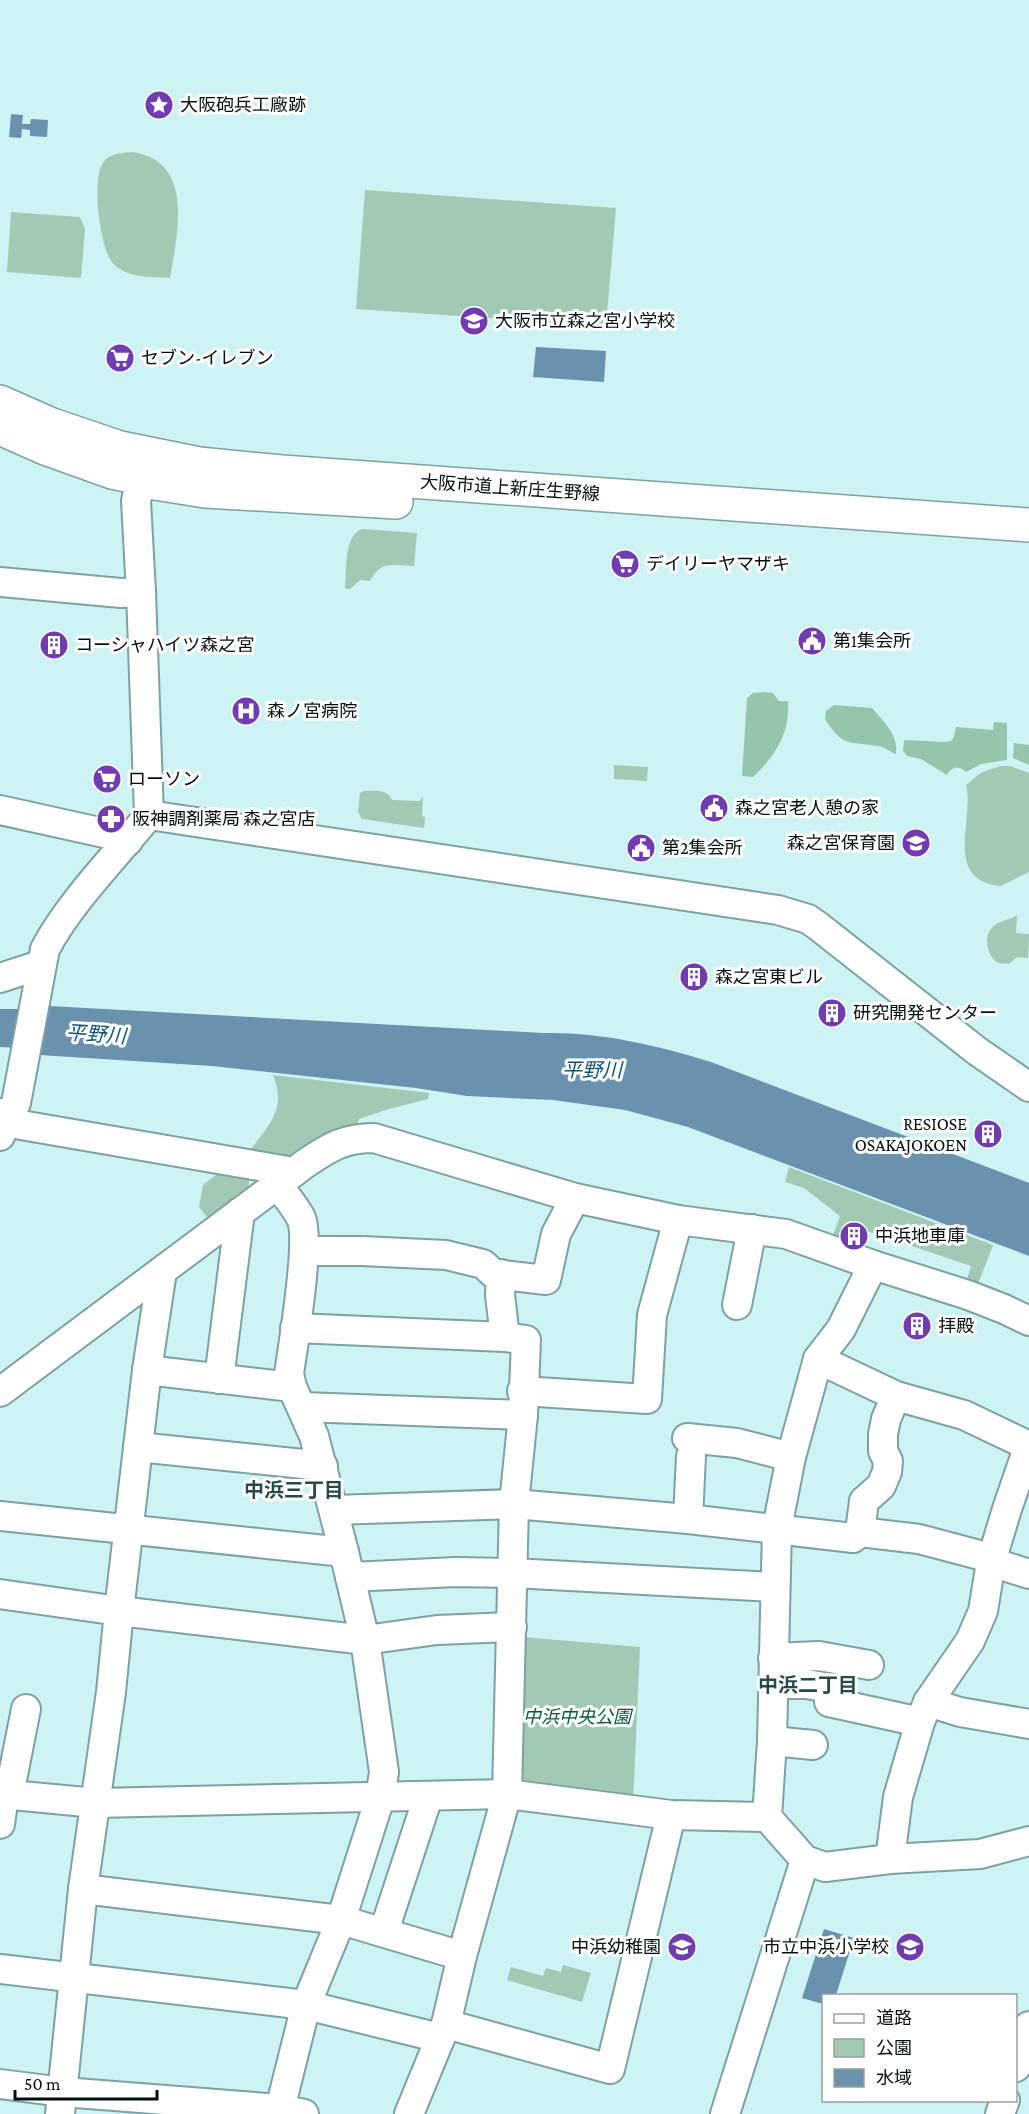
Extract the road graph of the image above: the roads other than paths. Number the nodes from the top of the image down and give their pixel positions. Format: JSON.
{"nodes":[{"id":1,"x":0,"y":402,"type":"edge"},
{"id":2,"x":0,"y":428,"type":"edge"},
{"id":3,"x":144,"y":466,"type":"junction"},
{"id":4,"x":1029,"y":525,"type":"edge"},
{"id":5,"x":1029,"y":548,"type":"edge"},
{"id":6,"x":0,"y":582,"type":"edge"},
{"id":7,"x":141,"y":592,"type":"junction"},
{"id":8,"x":0,"y":810,"type":"edge"},
{"id":9,"x":149,"y":815,"type":"junction"},
{"id":10,"x":128,"y":841,"type":"junction"},
{"id":11,"x":40,"y":965,"type":"junction"},
{"id":12,"x":0,"y":978,"type":"edge"},
{"id":13,"x":1029,"y":1087,"type":"edge"},
{"id":14,"x":3,"y":1122,"type":"edge"},
{"id":15,"x":286,"y":1178,"type":"junction"},
{"id":16,"x":575,"y":1198,"type":"junction"},
{"id":17,"x":240,"y":1212,"type":"junction"},
{"id":18,"x":678,"y":1220,"type":"junction"},
{"id":19,"x":752,"y":1229,"type":"junction"},
{"id":20,"x":304,"y":1251,"type":"junction"},
{"id":21,"x":873,"y":1265,"type":"junction"},
{"id":22,"x":162,"y":1271,"type":"junction"},
{"id":23,"x":501,"y":1274,"type":"junction"},
{"id":24,"x":736,"y":1305,"type":"dead end"},
{"id":25,"x":1029,"y":1321,"type":"edge"},
{"id":26,"x":295,"y":1328,"type":"junction"},
{"id":27,"x":505,"y":1337,"type":"junction"},
{"id":28,"x":818,"y":1359,"type":"junction"},
{"id":29,"x":147,"y":1370,"type":"junction"},
{"id":30,"x":219,"y":1378,"type":"junction"},
{"id":31,"x":0,"y":1392,"type":"edge"},
{"id":32,"x":896,"y":1396,"type":"junction"},
{"id":33,"x":297,"y":1397,"type":"junction"},
{"id":34,"x":522,"y":1403,"type":"junction"},
{"id":35,"x":1029,"y":1446,"type":"edge"},
{"id":36,"x":138,"y":1447,"type":"junction"},
{"id":37,"x":791,"y":1457,"type":"junction"},
{"id":38,"x":322,"y":1466,"type":"junction"},
{"id":39,"x":514,"y":1504,"type":"junction"},
{"id":40,"x":334,"y":1510,"type":"junction"},
{"id":41,"x":0,"y":1516,"type":"edge"},
{"id":42,"x":687,"y":1519,"type":"junction"},
{"id":43,"x":777,"y":1528,"type":"junction"},
{"id":44,"x":129,"y":1531,"type":"junction"},
{"id":45,"x":860,"y":1532,"type":"junction"},
{"id":46,"x":991,"y":1562,"type":"junction"},
{"id":47,"x":347,"y":1564,"type":"junction"},
{"id":48,"x":513,"y":1573,"type":"junction"},
{"id":49,"x":1029,"y":1574,"type":"edge"},
{"id":50,"x":775,"y":1587,"type":"junction"},
{"id":51,"x":0,"y":1594,"type":"edge"},
{"id":52,"x":119,"y":1611,"type":"junction"},
{"id":53,"x":512,"y":1628,"type":"junction"},
{"id":54,"x":365,"y":1640,"type":"junction"},
{"id":55,"x":869,"y":1665,"type":"dead end"},
{"id":56,"x":773,"y":1671,"type":"junction"},
{"id":57,"x":26,"y":1709,"type":"dead end"},
{"id":58,"x":924,"y":1712,"type":"junction"},
{"id":59,"x":1029,"y":1724,"type":"edge"},
{"id":60,"x":772,"y":1741,"type":"junction"},
{"id":61,"x":813,"y":1745,"type":"dead end"},
{"id":62,"x":507,"y":1794,"type":"junction"},
{"id":63,"x":4,"y":1795,"type":"edge"},
{"id":64,"x":428,"y":1797,"type":"junction"},
{"id":65,"x":380,"y":1798,"type":"junction"},
{"id":66,"x":96,"y":1803,"type":"junction"},
{"id":67,"x":671,"y":1815,"type":"junction"},
{"id":68,"x":767,"y":1817,"type":"junction"},
{"id":69,"x":0,"y":1824,"type":"edge"},
{"id":70,"x":1029,"y":1841,"type":"edge"},
{"id":71,"x":890,"y":1859,"type":"junction"},
{"id":72,"x":805,"y":1860,"type":"junction"},
{"id":73,"x":83,"y":1889,"type":"junction"},
{"id":74,"x":341,"y":1920,"type":"junction"},
{"id":75,"x":384,"y":1931,"type":"junction"},
{"id":76,"x":462,"y":1956,"type":"junction"},
{"id":77,"x":0,"y":1969,"type":"edge"},
{"id":78,"x":75,"y":1978,"type":"junction"},
{"id":79,"x":306,"y":2005,"type":"junction"},
{"id":80,"x":1029,"y":2026,"type":"edge"},
{"id":81,"x":443,"y":2031,"type":"junction"},
{"id":82,"x":1017,"y":2064,"type":"edge"},
{"id":83,"x":0,"y":2084,"type":"edge"},
{"id":84,"x":62,"y":2103,"type":"edge"},
{"id":85,"x":240,"y":2110,"type":"edge"},
{"id":86,"x":292,"y":2111,"type":"edge"},
{"id":87,"x":409,"y":2114,"type":"edge"},
{"id":88,"x":725,"y":2114,"type":"edge"}],
"edges":[{"from":1,"to":3,"type":"main road","name":"大阪市道上新庄生野線"},
{"from":2,"to":3,"type":"main road","name":"大阪市道上新庄生野線"},
{"from":3,"to":4,"type":"main road","name":"大阪市道上新庄生野線"},
{"from":3,"to":5,"type":"main road","name":"大阪市道上新庄生野線"},
{"from":3,"to":7,"type":"street"},
{"from":6,"to":7,"type":"street"},
{"from":7,"to":9,"type":"street"},
{"from":8,"to":10,"type":"street"},
{"from":9,"to":10,"type":"street"},
{"from":9,"to":13,"type":"street"},
{"from":10,"to":11,"type":"street"},
{"from":11,"to":12,"type":"street"},
{"from":11,"to":14,"type":"street"},
{"from":14,"to":15,"type":"street"},
{"from":15,"to":16,"type":"street"},
{"from":15,"to":17,"type":"street"},
{"from":15,"to":20,"type":"street"},
{"from":16,"to":18,"type":"street"},
{"from":16,"to":23,"type":"street"},
{"from":17,"to":22,"type":"street"},
{"from":17,"to":30,"type":"street"},
{"from":18,"to":19,"type":"street"},
{"from":18,"to":34,"type":"street"},
{"from":19,"to":21,"type":"street"},
{"from":19,"to":24,"type":"street"},
{"from":20,"to":23,"type":"street"},
{"from":20,"to":26,"type":"street"},
{"from":21,"to":25,"type":"street"},
{"from":21,"to":28,"type":"street"},
{"from":22,"to":29,"type":"street"},
{"from":22,"to":31,"type":"street"},
{"from":23,"to":27,"type":"street"},
{"from":26,"to":27,"type":"street"},
{"from":26,"to":33,"type":"street"},
{"from":27,"to":34,"type":"street"},
{"from":28,"to":32,"type":"street"},
{"from":28,"to":37,"type":"street"},
{"from":29,"to":30,"type":"street"},
{"from":29,"to":36,"type":"street"},
{"from":30,"to":33,"type":"street"},
{"from":32,"to":35,"type":"street"},
{"from":32,"to":45,"type":"street"},
{"from":33,"to":34,"type":"street"},
{"from":33,"to":38,"type":"street"},
{"from":34,"to":39,"type":"street"},
{"from":35,"to":46,"type":"street"},
{"from":36,"to":38,"type":"street"},
{"from":36,"to":44,"type":"street"},
{"from":37,"to":42,"type":"street"},
{"from":37,"to":43,"type":"street"},
{"from":38,"to":40,"type":"street"},
{"from":39,"to":40,"type":"street"},
{"from":39,"to":42,"type":"street"},
{"from":39,"to":48,"type":"street"},
{"from":40,"to":47,"type":"street"},
{"from":41,"to":44,"type":"street"},
{"from":42,"to":43,"type":"street"},
{"from":43,"to":45,"type":"street"},
{"from":43,"to":50,"type":"street"},
{"from":44,"to":47,"type":"street"},
{"from":44,"to":52,"type":"street"},
{"from":45,"to":46,"type":"street"},
{"from":46,"to":49,"type":"street"},
{"from":46,"to":58,"type":"street"},
{"from":47,"to":48,"type":"street"},
{"from":47,"to":54,"type":"street"},
{"from":48,"to":50,"type":"street"},
{"from":48,"to":53,"type":"street"},
{"from":50,"to":56,"type":"street"},
{"from":51,"to":52,"type":"street"},
{"from":52,"to":54,"type":"street"},
{"from":52,"to":66,"type":"street"},
{"from":53,"to":54,"type":"street"},
{"from":53,"to":62,"type":"street"},
{"from":54,"to":65,"type":"street"},
{"from":55,"to":56,"type":"street"},
{"from":56,"to":58,"type":"street"},
{"from":56,"to":60,"type":"street"},
{"from":57,"to":63,"type":"street"},
{"from":58,"to":59,"type":"street"},
{"from":58,"to":71,"type":"street"},
{"from":60,"to":61,"type":"street"},
{"from":60,"to":68,"type":"street"},
{"from":62,"to":64,"type":"street"},
{"from":62,"to":67,"type":"street"},
{"from":62,"to":76,"type":"street"},
{"from":63,"to":66,"type":"street"},
{"from":63,"to":69,"type":"street"},
{"from":64,"to":65,"type":"street"},
{"from":64,"to":75,"type":"street"},
{"from":65,"to":66,"type":"street"},
{"from":65,"to":74,"type":"street"},
{"from":66,"to":73,"type":"street"},
{"from":67,"to":68,"type":"street"},
{"from":67,"to":81,"type":"street"},
{"from":68,"to":72,"type":"street"},
{"from":70,"to":71,"type":"street"},
{"from":71,"to":72,"type":"street"},
{"from":72,"to":88,"type":"street"},
{"from":73,"to":74,"type":"street"},
{"from":73,"to":78,"type":"street"},
{"from":74,"to":75,"type":"street"},
{"from":74,"to":79,"type":"street"},
{"from":75,"to":76,"type":"street"},
{"from":76,"to":81,"type":"street"},
{"from":77,"to":78,"type":"street"},
{"from":78,"to":79,"type":"street"},
{"from":78,"to":84,"type":"street"},
{"from":79,"to":81,"type":"street"},
{"from":79,"to":86,"type":"street"},
{"from":80,"to":82,"type":"street"},
{"from":81,"to":87,"type":"street"},
{"from":83,"to":84,"type":"street"},
{"from":84,"to":85,"type":"street"},
{"from":85,"to":86,"type":"street"}]}
